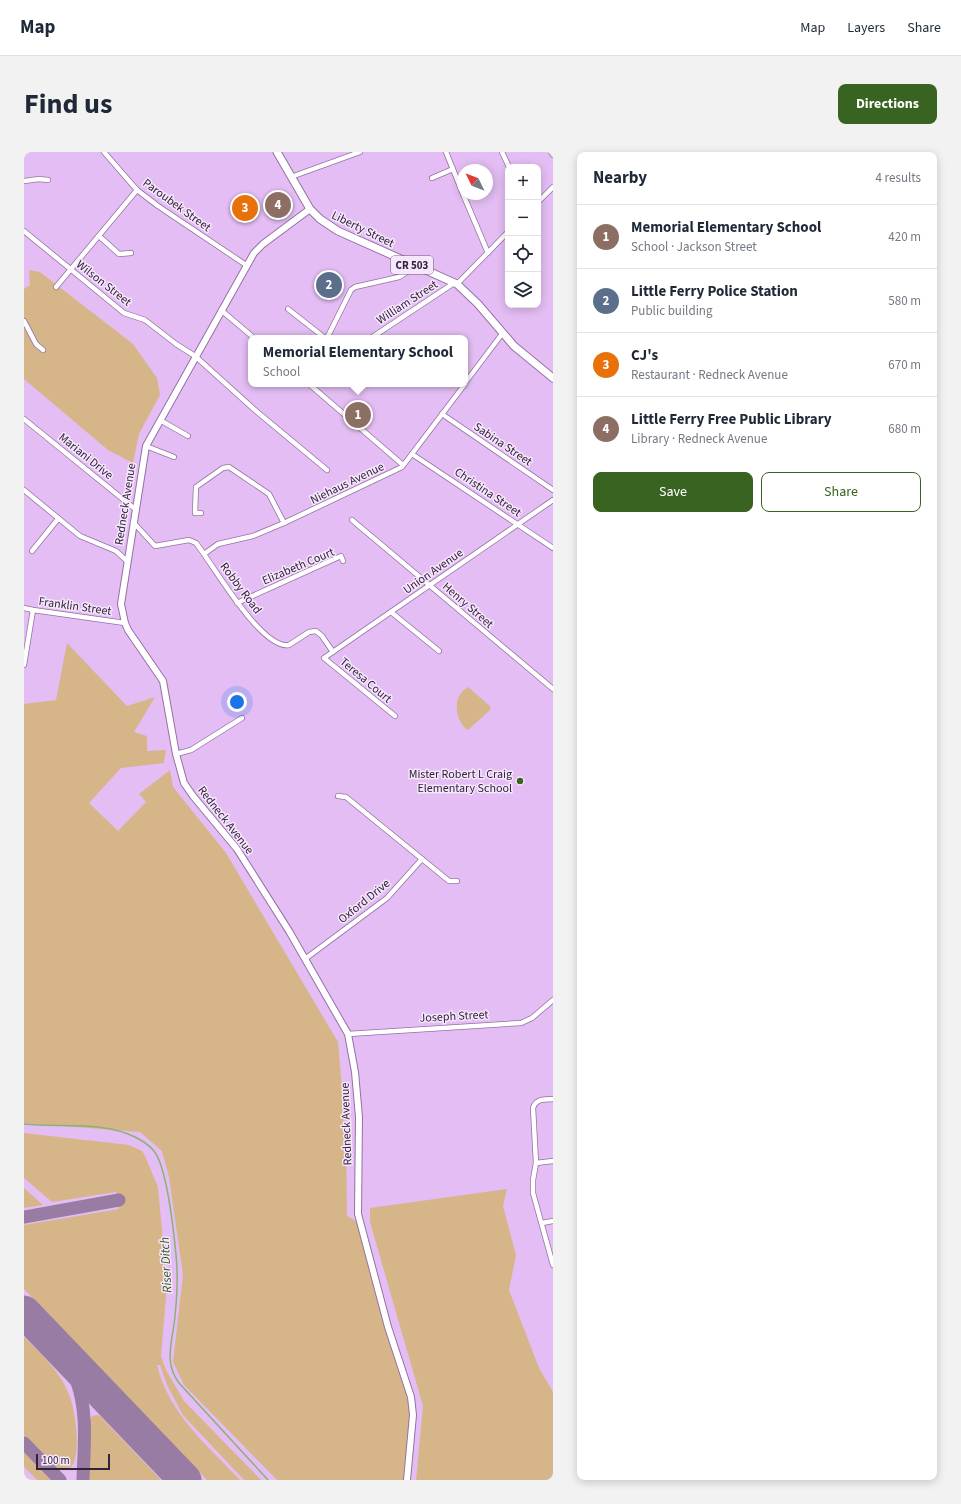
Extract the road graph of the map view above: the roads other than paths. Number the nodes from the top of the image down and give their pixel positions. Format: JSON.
{"nodes":[{"id":1,"x":104,"y":152,"type":"edge"},
{"id":2,"x":277,"y":152,"type":"edge"},
{"id":3,"x":360,"y":152,"type":"edge"},
{"id":4,"x":446,"y":152,"type":"edge"},
{"id":5,"x":502,"y":152,"type":"edge"},
{"id":6,"x":550,"y":152,"type":"edge"},
{"id":7,"x":553,"y":154,"type":"edge"},
{"id":8,"x":507,"y":164,"type":"edge"},
{"id":9,"x":453,"y":169,"type":"junction"},
{"id":10,"x":291,"y":177,"type":"junction"},
{"id":11,"x":432,"y":178,"type":"dead end"},
{"id":12,"x":457,"y":179,"type":"edge"},
{"id":13,"x":48,"y":180,"type":"dead end"},
{"id":14,"x":24,"y":181,"type":"edge"},
{"id":15,"x":552,"y":189,"type":"edge"},
{"id":16,"x":137,"y":190,"type":"junction"},
{"id":17,"x":466,"y":200,"type":"edge"},
{"id":18,"x":540,"y":200,"type":"edge"},
{"id":19,"x":310,"y":209,"type":"junction"},
{"id":20,"x":24,"y":232,"type":"edge"},
{"id":21,"x":505,"y":235,"type":"edge"},
{"id":22,"x":99,"y":236,"type":"junction"},
{"id":23,"x":131,"y":253,"type":"dead end"},
{"id":24,"x":488,"y":253,"type":"junction"},
{"id":25,"x":412,"y":264,"type":"junction"},
{"id":26,"x":246,"y":265,"type":"junction"},
{"id":27,"x":70,"y":270,"type":"junction"},
{"id":28,"x":455,"y":284,"type":"junction"},
{"id":29,"x":56,"y":287,"type":"dead end"},
{"id":30,"x":288,"y":309,"type":"dead end"},
{"id":31,"x":221,"y":310,"type":"junction"},
{"id":32,"x":24,"y":321,"type":"edge"},
{"id":33,"x":502,"y":334,"type":"junction"},
{"id":34,"x":250,"y":335,"type":"edge"},
{"id":35,"x":322,"y":335,"type":"edge"},
{"id":36,"x":328,"y":335,"type":"edge"},
{"id":37,"x":376,"y":335,"type":"edge"},
{"id":38,"x":43,"y":350,"type":"dead end"},
{"id":39,"x":195,"y":356,"type":"junction"},
{"id":40,"x":553,"y":378,"type":"edge"},
{"id":41,"x":468,"y":380,"type":"edge"},
{"id":42,"x":312,"y":387,"type":"edge"},
{"id":43,"x":463,"y":387,"type":"edge"},
{"id":44,"x":442,"y":414,"type":"junction"},
{"id":45,"x":24,"y":419,"type":"edge"},
{"id":46,"x":160,"y":420,"type":"junction"},
{"id":47,"x":188,"y":436,"type":"dead end"},
{"id":48,"x":146,"y":446,"type":"junction"},
{"id":49,"x":412,"y":454,"type":"junction"},
{"id":50,"x":174,"y":457,"type":"dead end"},
{"id":51,"x":403,"y":465,"type":"junction"},
{"id":52,"x":327,"y":470,"type":"dead end"},
{"id":53,"x":24,"y":490,"type":"edge"},
{"id":54,"x":553,"y":490,"type":"edge"},
{"id":55,"x":553,"y":500,"type":"edge"},
{"id":56,"x":135,"y":509,"type":"junction"},
{"id":57,"x":201,"y":513,"type":"dead end"},
{"id":58,"x":58,"y":519,"type":"junction"},
{"id":59,"x":352,"y":520,"type":"dead end"},
{"id":60,"x":133,"y":522,"type":"junction"},
{"id":61,"x":284,"y":523,"type":"junction"},
{"id":62,"x":518,"y":524,"type":"junction"},
{"id":63,"x":553,"y":548,"type":"edge"},
{"id":64,"x":32,"y":551,"type":"dead end"},
{"id":65,"x":204,"y":554,"type":"junction"},
{"id":66,"x":343,"y":560,"type":"dead end"},
{"id":67,"x":127,"y":561,"type":"junction"},
{"id":68,"x":430,"y":585,"type":"junction"},
{"id":69,"x":237,"y":603,"type":"junction"},
{"id":70,"x":24,"y":608,"type":"edge"},
{"id":71,"x":33,"y":610,"type":"junction"},
{"id":72,"x":391,"y":612,"type":"junction"},
{"id":73,"x":124,"y":623,"type":"junction"},
{"id":74,"x":439,"y":651,"type":"dead end"},
{"id":75,"x":333,"y":652,"type":"junction"},
{"id":76,"x":324,"y":658,"type":"joint"},
{"id":77,"x":24,"y":666,"type":"edge"},
{"id":78,"x":553,"y":689,"type":"edge"},
{"id":79,"x":395,"y":716,"type":"dead end"},
{"id":80,"x":242,"y":718,"type":"dead end"},
{"id":81,"x":176,"y":754,"type":"junction"},
{"id":82,"x":338,"y":796,"type":"dead end"},
{"id":83,"x":422,"y":859,"type":"junction"},
{"id":84,"x":456,"y":881,"type":"dead end"},
{"id":85,"x":305,"y":959,"type":"junction"},
{"id":86,"x":553,"y":1000,"type":"edge"},
{"id":87,"x":348,"y":1034,"type":"junction"},
{"id":88,"x":553,"y":1099,"type":"edge"},
{"id":89,"x":553,"y":1161,"type":"edge"},
{"id":90,"x":536,"y":1163,"type":"junction"},
{"id":91,"x":553,"y":1221,"type":"edge"},
{"id":92,"x":542,"y":1223,"type":"junction"},
{"id":93,"x":553,"y":1265,"type":"edge"},
{"id":94,"x":407,"y":1480,"type":"edge"}],
"edges":[{"from":1,"to":16,"type":"street","name":"Paroubek Street"},
{"from":2,"to":10,"type":"main road","name":"Liberty Street","number":"CR 503"},
{"from":3,"to":10,"type":"street"},
{"from":4,"to":9,"type":"street"},
{"from":5,"to":8,"type":"street"},
{"from":6,"to":7,"type":"street"},
{"from":9,"to":11,"type":"street"},
{"from":9,"to":12,"type":"street"},
{"from":10,"to":19,"type":"main road","name":"Liberty Street","number":"CR 503"},
{"from":13,"to":14,"type":"street"},
{"from":15,"to":18,"type":"street"},
{"from":16,"to":22,"type":"street"},
{"from":16,"to":26,"type":"street","name":"Paroubek Street"},
{"from":17,"to":24,"type":"street"},
{"from":19,"to":25,"type":"main road","name":"Liberty Street","number":"CR 503"},
{"from":19,"to":26,"type":"street","name":"Redneck Avenue"},
{"from":20,"to":27,"type":"street","name":"Wilson Street"},
{"from":21,"to":24,"type":"street","name":"William Street"},
{"from":22,"to":23,"type":"street"},
{"from":22,"to":27,"type":"street"},
{"from":24,"to":28,"type":"street","name":"William Street"},
{"from":25,"to":28,"type":"main road","name":"Liberty Street","number":"CR 503"},
{"from":25,"to":36,"type":"street"},
{"from":26,"to":31,"type":"street","name":"Redneck Avenue"},
{"from":27,"to":29,"type":"street"},
{"from":27,"to":39,"type":"street","name":"Wilson Street"},
{"from":28,"to":33,"type":"main road","name":"Liberty Street","number":"CR 503"},
{"from":28,"to":37,"type":"street","name":"William Street"},
{"from":30,"to":35,"type":"street"},
{"from":31,"to":34,"type":"street"},
{"from":31,"to":39,"type":"street","name":"Redneck Avenue"},
{"from":32,"to":38,"type":"street"},
{"from":33,"to":40,"type":"main road","name":"Liberty Street","number":"CR 503"},
{"from":33,"to":41,"type":"street","name":"Niehaus Avenue"},
{"from":39,"to":46,"type":"street","name":"Redneck Avenue"},
{"from":39,"to":52,"type":"street","name":"Wilson Street"},
{"from":42,"to":51,"type":"street"},
{"from":43,"to":44,"type":"street","name":"Niehaus Avenue"},
{"from":44,"to":49,"type":"street","name":"Niehaus Avenue"},
{"from":44,"to":54,"type":"street","name":"Sabina Street"},
{"from":45,"to":56,"type":"street","name":"Mariani Drive"},
{"from":46,"to":47,"type":"street"},
{"from":46,"to":48,"type":"street","name":"Redneck Avenue"},
{"from":48,"to":50,"type":"street"},
{"from":48,"to":56,"type":"street","name":"Redneck Avenue"},
{"from":49,"to":51,"type":"street","name":"Niehaus Avenue"},
{"from":49,"to":62,"type":"street","name":"Christina Street"},
{"from":51,"to":61,"type":"street","name":"Niehaus Avenue"},
{"from":53,"to":58,"type":"street"},
{"from":55,"to":62,"type":"street","name":"Union Avenue"},
{"from":56,"to":60,"type":"street","name":"Redneck Avenue"},
{"from":57,"to":61,"type":"street"},
{"from":58,"to":64,"type":"street"},
{"from":58,"to":67,"type":"street"},
{"from":59,"to":68,"type":"street","name":"Henry Street"},
{"from":60,"to":65,"type":"street","name":"Robby Road"},
{"from":60,"to":67,"type":"street","name":"Redneck Avenue"},
{"from":61,"to":65,"type":"street","name":"Niehaus Avenue"},
{"from":62,"to":63,"type":"street","name":"Christina Street"},
{"from":62,"to":68,"type":"street","name":"Union Avenue"},
{"from":65,"to":69,"type":"street","name":"Robby Road"},
{"from":66,"to":69,"type":"street","name":"Elizabeth Court"},
{"from":67,"to":73,"type":"street","name":"Redneck Avenue"},
{"from":68,"to":72,"type":"street","name":"Union Avenue"},
{"from":68,"to":78,"type":"street","name":"Henry Street"},
{"from":69,"to":75,"type":"street","name":"Robby Road"},
{"from":70,"to":71,"type":"street","name":"Franklin Street"},
{"from":71,"to":73,"type":"street","name":"Franklin Street"},
{"from":71,"to":77,"type":"street"},
{"from":72,"to":74,"type":"street"},
{"from":72,"to":75,"type":"street","name":"Union Avenue"},
{"from":73,"to":81,"type":"street","name":"Redneck Avenue"},
{"from":75,"to":76,"type":"street","name":"Union Avenue"},
{"from":76,"to":79,"type":"street","name":"Teresa Court"},
{"from":80,"to":81,"type":"street"},
{"from":81,"to":85,"type":"street","name":"Redneck Avenue"},
{"from":82,"to":83,"type":"street"},
{"from":83,"to":84,"type":"street"},
{"from":83,"to":85,"type":"street","name":"Oxford Drive"},
{"from":85,"to":87,"type":"street","name":"Redneck Avenue"},
{"from":86,"to":87,"type":"street","name":"Joseph Street"},
{"from":87,"to":94,"type":"street","name":"Redneck Avenue"},
{"from":88,"to":90,"type":"street"},
{"from":89,"to":90,"type":"street"},
{"from":90,"to":92,"type":"street"},
{"from":91,"to":92,"type":"street"},
{"from":92,"to":93,"type":"street"}]}
